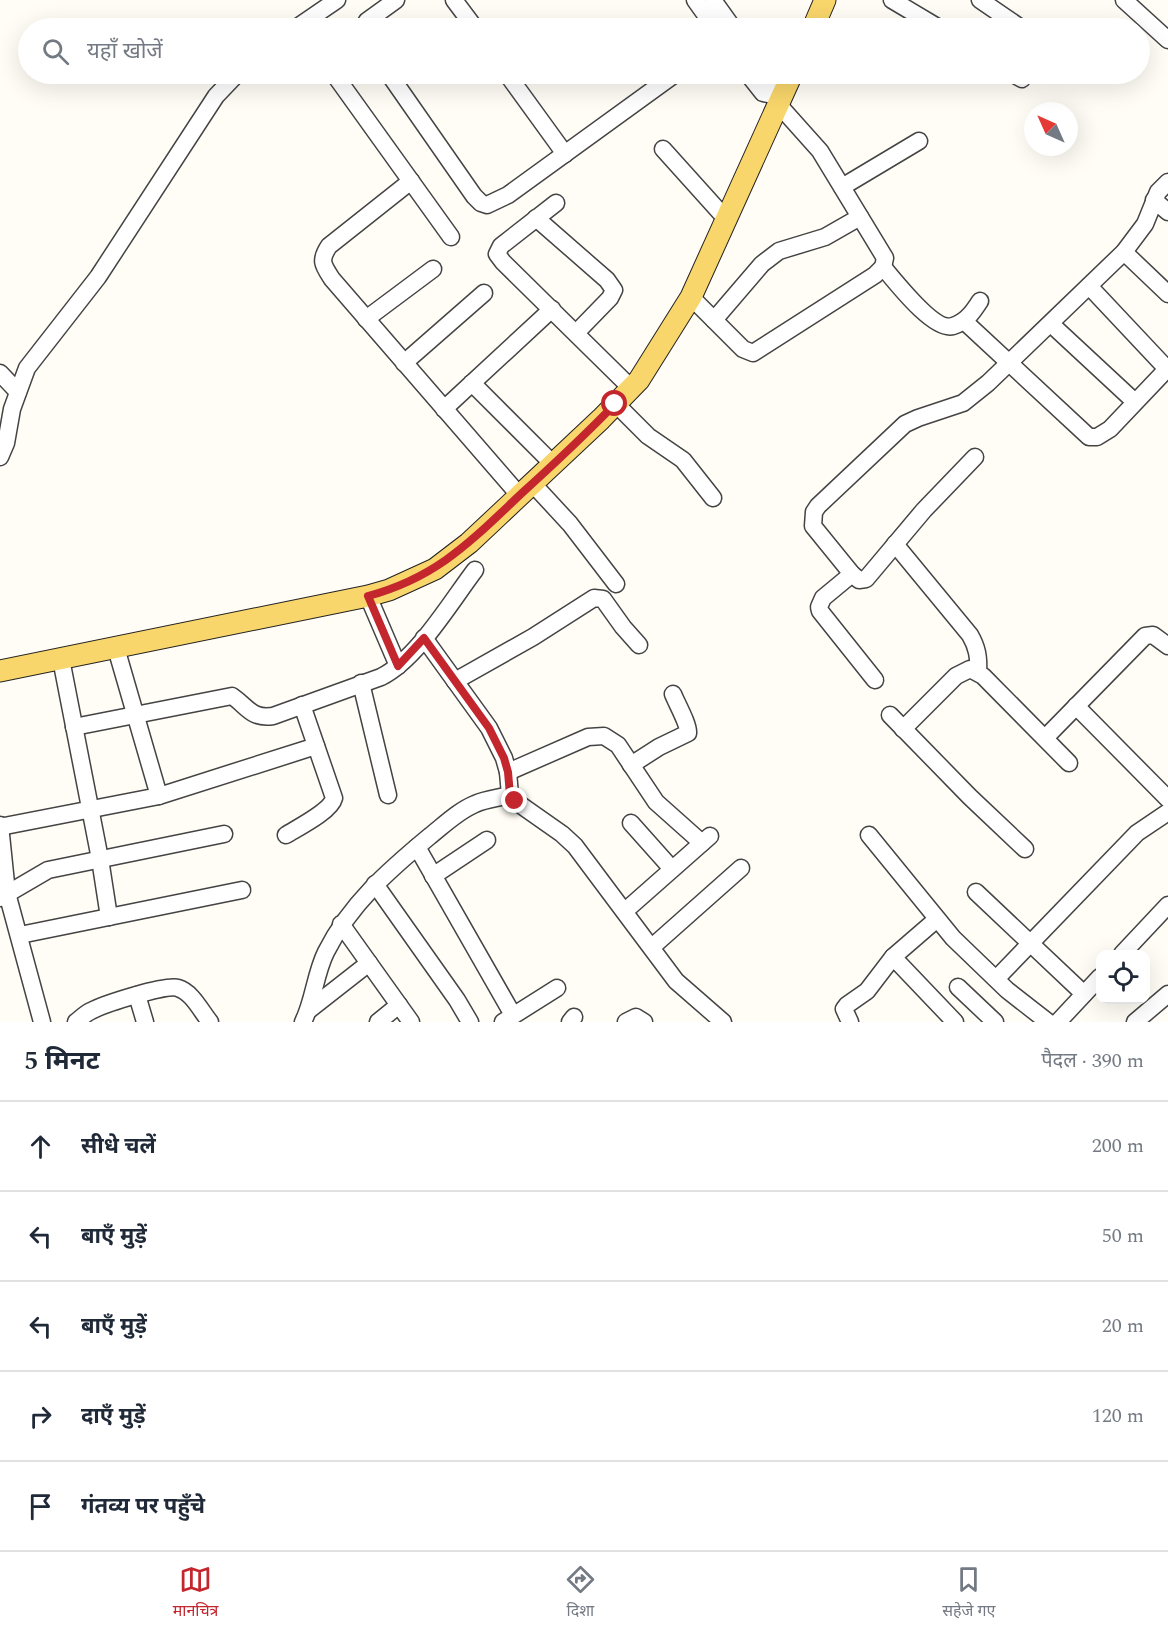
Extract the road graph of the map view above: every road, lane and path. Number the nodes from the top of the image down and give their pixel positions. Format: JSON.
{"nodes":[{"id":1,"x":337,"y":0,"type":"edge"},
{"id":2,"x":396,"y":0,"type":"edge"},
{"id":3,"x":454,"y":0,"type":"edge"},
{"id":4,"x":695,"y":0,"type":"edge"},
{"id":5,"x":713,"y":0,"type":"edge"},
{"id":6,"x":892,"y":0,"type":"edge"},
{"id":7,"x":980,"y":0,"type":"edge"},
{"id":8,"x":1124,"y":0,"type":"edge"},
{"id":9,"x":313,"y":18,"type":"edge"},
{"id":10,"x":371,"y":18,"type":"edge"},
{"id":11,"x":468,"y":18,"type":"edge"},
{"id":12,"x":708,"y":18,"type":"edge"},
{"id":13,"x":726,"y":18,"type":"edge"},
{"id":14,"x":922,"y":18,"type":"edge"},
{"id":15,"x":1006,"y":18,"type":"edge"},
{"id":16,"x":1144,"y":18,"type":"edge"},
{"id":17,"x":1150,"y":24,"type":"edge"},
{"id":18,"x":1168,"y":40,"type":"edge"},
{"id":19,"x":227,"y":84,"type":"edge"},
{"id":20,"x":341,"y":84,"type":"edge"},
{"id":21,"x":396,"y":84,"type":"edge"},
{"id":22,"x":514,"y":84,"type":"edge"},
{"id":23,"x":661,"y":84,"type":"edge"},
{"id":24,"x":756,"y":84,"type":"edge"},
{"id":25,"x":772,"y":84,"type":"edge"},
{"id":26,"x":786,"y":84,"type":"edge"},
{"id":27,"x":776,"y":99,"type":"junction"},
{"id":28,"x":919,"y":141,"type":"dead end"},
{"id":29,"x":663,"y":149,"type":"dead end"},
{"id":30,"x":565,"y":154,"type":"junction"},
{"id":31,"x":411,"y":181,"type":"junction"},
{"id":32,"x":1168,"y":182,"type":"edge"},
{"id":33,"x":842,"y":188,"type":"junction"},
{"id":34,"x":1154,"y":200,"type":"junction"},
{"id":35,"x":556,"y":203,"type":"dead end"},
{"id":36,"x":1168,"y":212,"type":"edge"},
{"id":37,"x":860,"y":217,"type":"junction"},
{"id":38,"x":536,"y":218,"type":"junction"},
{"id":39,"x":726,"y":219,"type":"junction"},
{"id":40,"x":451,"y":237,"type":"dead end"},
{"id":41,"x":1124,"y":252,"type":"junction"},
{"id":42,"x":883,"y":267,"type":"junction"},
{"id":43,"x":433,"y":269,"type":"dead end"},
{"id":44,"x":1089,"y":286,"type":"junction"},
{"id":45,"x":484,"y":293,"type":"dead end"},
{"id":46,"x":1168,"y":294,"type":"edge"},
{"id":47,"x":691,"y":297,"type":"junction"},
{"id":48,"x":980,"y":301,"type":"dead end"},
{"id":49,"x":552,"y":309,"type":"junction"},
{"id":50,"x":366,"y":319,"type":"junction"},
{"id":51,"x":714,"y":320,"type":"junction"},
{"id":52,"x":964,"y":321,"type":"junction"},
{"id":53,"x":1051,"y":324,"type":"junction"},
{"id":54,"x":576,"y":333,"type":"junction"},
{"id":55,"x":1011,"y":362,"type":"junction"},
{"id":56,"x":404,"y":363,"type":"junction"},
{"id":57,"x":1168,"y":369,"type":"edge"},
{"id":58,"x":0,"y":373,"type":"edge"},
{"id":59,"x":472,"y":383,"type":"junction"},
{"id":60,"x":631,"y":388,"type":"junction"},
{"id":61,"x":18,"y":392,"type":"junction"},
{"id":62,"x":1136,"y":402,"type":"junction"},
{"id":63,"x":615,"y":404,"type":"junction"},
{"id":64,"x":444,"y":409,"type":"junction"},
{"id":65,"x":0,"y":457,"type":"edge"},
{"id":66,"x":975,"y":457,"type":"dead end"},
{"id":67,"x":553,"y":464,"type":"junction"},
{"id":68,"x":526,"y":490,"type":"junction"},
{"id":69,"x":713,"y":498,"type":"dead end"},
{"id":70,"x":895,"y":544,"type":"junction"},
{"id":71,"x":475,"y":570,"type":"dead end"},
{"id":72,"x":852,"y":574,"type":"junction"},
{"id":73,"x":616,"y":584,"type":"dead end"},
{"id":74,"x":368,"y":596,"type":"junction"},
{"id":75,"x":424,"y":638,"type":"junction"},
{"id":76,"x":639,"y":645,"type":"dead end"},
{"id":77,"x":1168,"y":646,"type":"edge"},
{"id":78,"x":116,"y":648,"type":"junction"},
{"id":79,"x":61,"y":659,"type":"junction"},
{"id":80,"x":398,"y":666,"type":"junction"},
{"id":81,"x":0,"y":671,"type":"edge"},
{"id":82,"x":978,"y":672,"type":"junction"},
{"id":83,"x":875,"y":680,"type":"dead end"},
{"id":84,"x":455,"y":681,"type":"junction"},
{"id":85,"x":361,"y":683,"type":"junction"},
{"id":86,"x":673,"y":694,"type":"dead end"},
{"id":87,"x":302,"y":705,"type":"junction"},
{"id":88,"x":1076,"y":706,"type":"junction"},
{"id":89,"x":136,"y":715,"type":"junction"},
{"id":90,"x":890,"y":715,"type":"dead end"},
{"id":91,"x":74,"y":728,"type":"junction"},
{"id":92,"x":903,"y":729,"type":"junction"},
{"id":93,"x":1045,"y":738,"type":"junction"},
{"id":94,"x":316,"y":746,"type":"junction"},
{"id":95,"x":1069,"y":764,"type":"dead end"},
{"id":96,"x":506,"y":765,"type":"junction"},
{"id":97,"x":631,"y":765,"type":"junction"},
{"id":98,"x":388,"y":795,"type":"dead end"},
{"id":99,"x":510,"y":795,"type":"junction"},
{"id":100,"x":159,"y":796,"type":"junction"},
{"id":101,"x":1168,"y":799,"type":"edge"},
{"id":102,"x":90,"y":809,"type":"junction"},
{"id":103,"x":1168,"y":812,"type":"edge"},
{"id":104,"x":631,"y":823,"type":"dead end"},
{"id":105,"x":0,"y":826,"type":"edge"},
{"id":106,"x":224,"y":834,"type":"dead end"},
{"id":107,"x":286,"y":835,"type":"dead end"},
{"id":108,"x":869,"y":835,"type":"dead end"},
{"id":109,"x":488,"y":840,"type":"dead end"},
{"id":110,"x":417,"y":847,"type":"junction"},
{"id":111,"x":1025,"y":849,"type":"dead end"},
{"id":112,"x":100,"y":859,"type":"junction"},
{"id":113,"x":741,"y":868,"type":"dead end"},
{"id":114,"x":672,"y":869,"type":"junction"},
{"id":115,"x":433,"y":876,"type":"junction"},
{"id":116,"x":375,"y":884,"type":"junction"},
{"id":117,"x":242,"y":890,"type":"dead end"},
{"id":118,"x":976,"y":892,"type":"dead end"},
{"id":119,"x":3,"y":895,"type":"edge"},
{"id":120,"x":1168,"y":905,"type":"edge"},
{"id":121,"x":625,"y":911,"type":"junction"},
{"id":122,"x":110,"y":917,"type":"junction"},
{"id":123,"x":938,"y":919,"type":"junction"},
{"id":124,"x":341,"y":924,"type":"junction"},
{"id":125,"x":20,"y":935,"type":"junction"},
{"id":126,"x":1031,"y":944,"type":"junction"},
{"id":127,"x":652,"y":947,"type":"junction"},
{"id":128,"x":1126,"y":950,"type":"edge"},
{"id":129,"x":893,"y":957,"type":"junction"},
{"id":130,"x":369,"y":963,"type":"junction"},
{"id":131,"x":996,"y":979,"type":"junction"},
{"id":132,"x":1096,"y":982,"type":"edge"},
{"id":133,"x":958,"y":987,"type":"dead end"},
{"id":134,"x":557,"y":988,"type":"dead end"},
{"id":135,"x":1084,"y":994,"type":"junction"},
{"id":136,"x":1168,"y":994,"type":"edge"},
{"id":137,"x":137,"y":995,"type":"junction"},
{"id":138,"x":399,"y":1005,"type":"junction"},
{"id":139,"x":306,"y":1016,"type":"edge"},
{"id":140,"x":508,"y":1019,"type":"edge"},
{"id":141,"x":42,"y":1022,"type":"edge"},
{"id":142,"x":76,"y":1022,"type":"edge"},
{"id":143,"x":145,"y":1022,"type":"edge"},
{"id":144,"x":210,"y":1022,"type":"edge"},
{"id":145,"x":378,"y":1022,"type":"edge"},
{"id":146,"x":411,"y":1022,"type":"edge"},
{"id":147,"x":470,"y":1022,"type":"edge"},
{"id":148,"x":626,"y":1022,"type":"edge"},
{"id":149,"x":644,"y":1022,"type":"edge"},
{"id":150,"x":723,"y":1022,"type":"edge"},
{"id":151,"x":850,"y":1022,"type":"edge"},
{"id":152,"x":955,"y":1022,"type":"edge"},
{"id":153,"x":995,"y":1022,"type":"edge"},
{"id":154,"x":1048,"y":1022,"type":"edge"},
{"id":155,"x":1058,"y":1022,"type":"edge"},
{"id":156,"x":1135,"y":1022,"type":"edge"}],
"edges":[{"from":1,"to":9,"type":"street"},
{"from":2,"to":10,"type":"street"},
{"from":3,"to":11,"type":"street"},
{"from":4,"to":12,"type":"street"},
{"from":5,"to":13,"type":"street"},
{"from":6,"to":14,"type":"street"},
{"from":7,"to":15,"type":"street"},
{"from":8,"to":16,"type":"street"},
{"from":17,"to":18,"type":"street"},
{"from":19,"to":61,"type":"street"},
{"from":20,"to":31,"type":"street"},
{"from":21,"to":30,"type":"street"},
{"from":22,"to":30,"type":"street"},
{"from":23,"to":30,"type":"street"},
{"from":24,"to":27,"type":"street"},
{"from":25,"to":27,"type":"street"},
{"from":26,"to":27,"type":"main road"},
{"from":27,"to":33,"type":"street"},
{"from":27,"to":39,"type":"main road"},
{"from":28,"to":33,"type":"street"},
{"from":29,"to":39,"type":"street"},
{"from":31,"to":40,"type":"street"},
{"from":31,"to":50,"type":"street"},
{"from":32,"to":34,"type":"street"},
{"from":33,"to":37,"type":"street"},
{"from":34,"to":36,"type":"street"},
{"from":34,"to":41,"type":"street"},
{"from":35,"to":38,"type":"street"},
{"from":37,"to":42,"type":"street"},
{"from":37,"to":51,"type":"street"},
{"from":38,"to":49,"type":"street"},
{"from":38,"to":54,"type":"street"},
{"from":39,"to":47,"type":"main road"},
{"from":41,"to":44,"type":"street"},
{"from":41,"to":46,"type":"street"},
{"from":42,"to":51,"type":"street"},
{"from":42,"to":52,"type":"street"},
{"from":43,"to":50,"type":"street"},
{"from":44,"to":53,"type":"street"},
{"from":44,"to":57,"type":"street"},
{"from":45,"to":56,"type":"street"},
{"from":47,"to":51,"type":"street"},
{"from":47,"to":60,"type":"main road"},
{"from":48,"to":52,"type":"street"},
{"from":49,"to":54,"type":"street"},
{"from":49,"to":59,"type":"street"},
{"from":50,"to":56,"type":"street"},
{"from":52,"to":55,"type":"street"},
{"from":53,"to":55,"type":"street"},
{"from":53,"to":62,"type":"street"},
{"from":54,"to":60,"type":"street"},
{"from":55,"to":62,"type":"street"},
{"from":55,"to":72,"type":"street"},
{"from":56,"to":64,"type":"street"},
{"from":57,"to":62,"type":"street"},
{"from":58,"to":61,"type":"street"},
{"from":59,"to":64,"type":"street"},
{"from":59,"to":67,"type":"street"},
{"from":60,"to":63,"type":"main road"},
{"from":61,"to":65,"type":"street"},
{"from":63,"to":67,"type":"main road"},
{"from":63,"to":69,"type":"street"},
{"from":64,"to":68,"type":"street"},
{"from":66,"to":70,"type":"street"},
{"from":67,"to":68,"type":"main road"},
{"from":68,"to":73,"type":"street"},
{"from":68,"to":74,"type":"main road"},
{"from":70,"to":72,"type":"street"},
{"from":70,"to":82,"type":"street"},
{"from":71,"to":75,"type":"street"},
{"from":72,"to":83,"type":"street"},
{"from":74,"to":78,"type":"main road"},
{"from":74,"to":80,"type":"street"},
{"from":75,"to":80,"type":"street"},
{"from":75,"to":84,"type":"street"},
{"from":76,"to":84,"type":"street"},
{"from":77,"to":88,"type":"street"},
{"from":78,"to":79,"type":"main road"},
{"from":78,"to":89,"type":"street"},
{"from":79,"to":81,"type":"main road"},
{"from":79,"to":91,"type":"street"},
{"from":80,"to":85,"type":"street"},
{"from":82,"to":92,"type":"street"},
{"from":82,"to":93,"type":"street"},
{"from":84,"to":96,"type":"street"},
{"from":85,"to":87,"type":"street"},
{"from":85,"to":98,"type":"street"},
{"from":86,"to":97,"type":"street"},
{"from":87,"to":89,"type":"street"},
{"from":87,"to":94,"type":"street"},
{"from":88,"to":93,"type":"street"},
{"from":88,"to":101,"type":"street"},
{"from":89,"to":91,"type":"street"},
{"from":89,"to":100,"type":"street"},
{"from":90,"to":92,"type":"street"},
{"from":91,"to":102,"type":"street"},
{"from":92,"to":111,"type":"street"},
{"from":93,"to":95,"type":"street"},
{"from":94,"to":100,"type":"street"},
{"from":94,"to":107,"type":"street"},
{"from":96,"to":97,"type":"street"},
{"from":96,"to":99,"type":"street"},
{"from":97,"to":114,"type":"street"},
{"from":99,"to":110,"type":"street"},
{"from":99,"to":121,"type":"street"},
{"from":100,"to":102,"type":"street"},
{"from":102,"to":105,"type":"street"},
{"from":102,"to":112,"type":"street"},
{"from":103,"to":126,"type":"street"},
{"from":104,"to":114,"type":"street"},
{"from":105,"to":119,"type":"street"},
{"from":106,"to":112,"type":"street"},
{"from":108,"to":123,"type":"street"},
{"from":109,"to":115,"type":"street"},
{"from":110,"to":115,"type":"street"},
{"from":110,"to":116,"type":"street"},
{"from":112,"to":119,"type":"street"},
{"from":112,"to":122,"type":"street"},
{"from":113,"to":127,"type":"street"},
{"from":114,"to":121,"type":"street"},
{"from":115,"to":140,"type":"street"},
{"from":116,"to":124,"type":"street"},
{"from":116,"to":147,"type":"street"},
{"from":117,"to":122,"type":"street"},
{"from":118,"to":126,"type":"street"},
{"from":119,"to":125,"type":"street"},
{"from":120,"to":128,"type":"street"},
{"from":121,"to":127,"type":"street"},
{"from":122,"to":125,"type":"street"},
{"from":123,"to":129,"type":"street"},
{"from":123,"to":131,"type":"street"},
{"from":124,"to":130,"type":"street"},
{"from":124,"to":139,"type":"street"},
{"from":125,"to":141,"type":"street"},
{"from":126,"to":131,"type":"street"},
{"from":126,"to":135,"type":"street"},
{"from":127,"to":150,"type":"street"},
{"from":129,"to":151,"type":"street"},
{"from":129,"to":152,"type":"street"},
{"from":130,"to":138,"type":"street"},
{"from":130,"to":139,"type":"street"},
{"from":131,"to":154,"type":"street"},
{"from":132,"to":135,"type":"street"},
{"from":133,"to":153,"type":"street"},
{"from":134,"to":140,"type":"street"},
{"from":135,"to":155,"type":"street"},
{"from":136,"to":156,"type":"street"},
{"from":137,"to":142,"type":"street"},
{"from":137,"to":143,"type":"street"},
{"from":137,"to":144,"type":"street"},
{"from":138,"to":145,"type":"street"},
{"from":138,"to":146,"type":"street"},
{"from":148,"to":149,"type":"street"}]}
